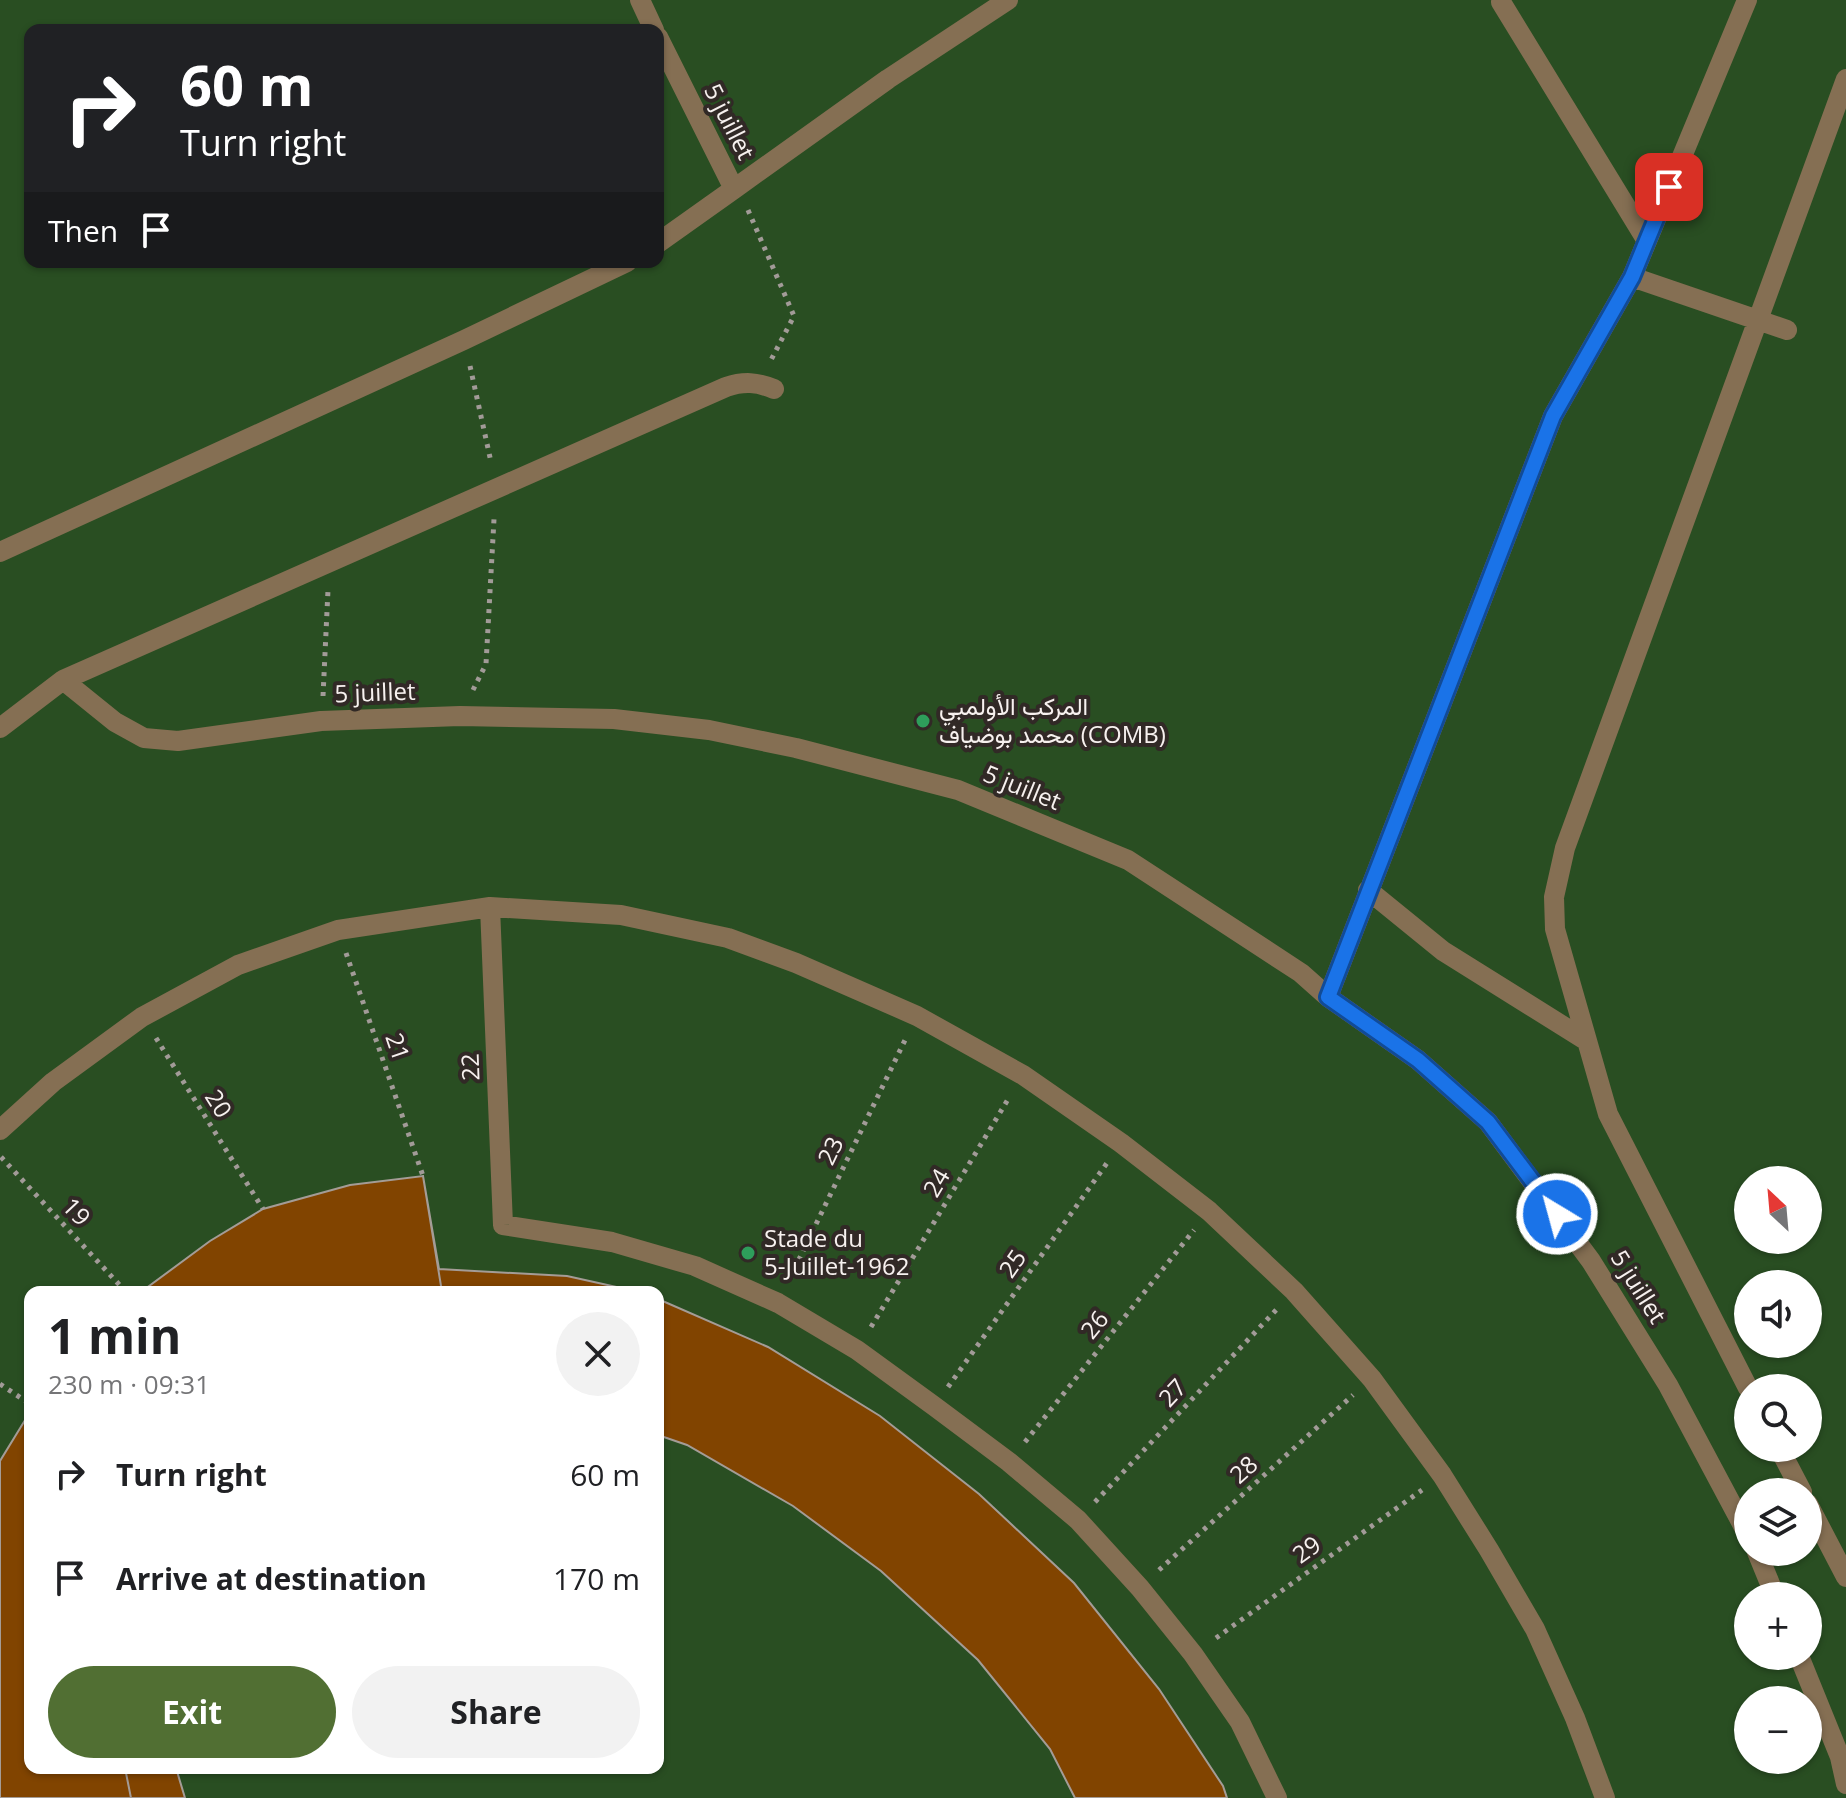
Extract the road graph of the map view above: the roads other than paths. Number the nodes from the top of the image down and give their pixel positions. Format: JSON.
{"nodes":[{"id":1,"x":640,"y":0,"type":"edge"},
{"id":2,"x":1008,"y":0,"type":"edge"},
{"id":3,"x":1747,"y":0,"type":"edge"},
{"id":4,"x":1501,"y":2,"type":"dead end"},
{"id":5,"x":651,"y":24,"type":"edge"},
{"id":6,"x":664,"y":49,"type":"edge"},
{"id":7,"x":1846,"y":79,"type":"edge"},
{"id":8,"x":734,"y":189,"type":"junction"},
{"id":9,"x":664,"y":239,"type":"edge"},
{"id":10,"x":1647,"y":241,"type":"junction"},
{"id":11,"x":614,"y":268,"type":"edge"},
{"id":12,"x":1632,"y":277,"type":"junction"},
{"id":13,"x":1787,"y":330,"type":"dead end"},
{"id":14,"x":766,"y":386,"type":"road end"},
{"id":15,"x":0,"y":552,"type":"edge"},
{"id":16,"x":63,"y":680,"type":"junction"},
{"id":17,"x":0,"y":728,"type":"edge"},
{"id":18,"x":1368,"y":890,"type":"junction"},
{"id":19,"x":490,"y":907,"type":"junction"},
{"id":20,"x":1328,"y":997,"type":"junction"},
{"id":21,"x":1587,"y":1041,"type":"junction"},
{"id":22,"x":0,"y":1130,"type":"edge"},
{"id":23,"x":1741,"y":1374,"type":"edge"},
{"id":24,"x":1734,"y":1509,"type":"edge"},
{"id":25,"x":1822,"y":1531,"type":"edge"},
{"id":26,"x":1846,"y":1577,"type":"edge"},
{"id":27,"x":1805,"y":1670,"type":"edge"},
{"id":28,"x":1846,"y":1784,"type":"edge"},
{"id":29,"x":1277,"y":1798,"type":"edge"},
{"id":30,"x":1605,"y":1798,"type":"edge"}],
"edges":[{"from":1,"to":5,"type":"lane"},
{"from":2,"to":8,"type":"lane"},
{"from":3,"to":10,"type":"lane"},
{"from":4,"to":10,"type":"lane"},
{"from":6,"to":8,"type":"lane","name":"5 juillet"},
{"from":7,"to":21,"type":"lane"},
{"from":8,"to":9,"type":"lane","name":"5 juillet"},
{"from":10,"to":12,"type":"lane"},
{"from":11,"to":15,"type":"lane"},
{"from":12,"to":13,"type":"lane"},
{"from":12,"to":18,"type":"lane"},
{"from":14,"to":16,"type":"lane"},
{"from":16,"to":17,"type":"lane"},
{"from":16,"to":20,"type":"lane","name":"5 juillet"},
{"from":18,"to":20,"type":"lane"},
{"from":18,"to":21,"type":"lane"},
{"from":19,"to":22,"type":"lane"},
{"from":19,"to":29,"type":"lane","name":"22"},
{"from":19,"to":30,"type":"lane"},
{"from":20,"to":24,"type":"lane","name":"5 juillet"},
{"from":21,"to":23,"type":"lane"},
{"from":25,"to":26,"type":"lane"},
{"from":27,"to":28,"type":"lane"}]}
